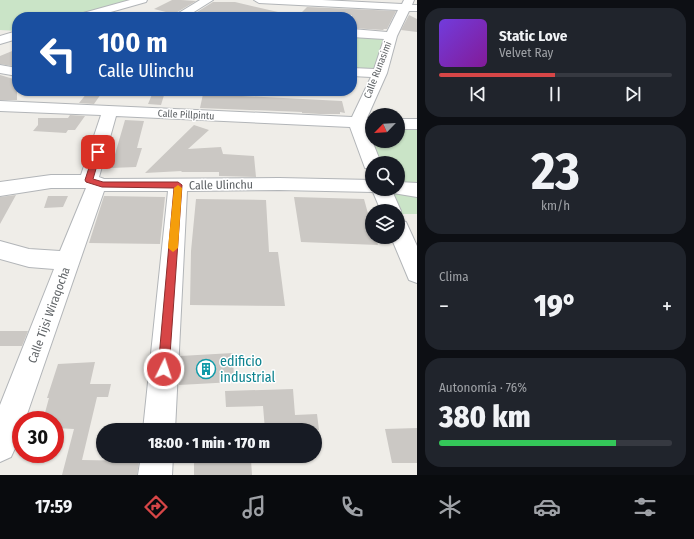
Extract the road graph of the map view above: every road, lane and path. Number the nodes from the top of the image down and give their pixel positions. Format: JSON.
{"nodes":[{"id":1,"x":142,"y":0,"type":"edge"},
{"id":2,"x":208,"y":0,"type":"edge"},
{"id":3,"x":259,"y":0,"type":"edge"},
{"id":4,"x":284,"y":2,"type":"junction"},
{"id":5,"x":337,"y":2,"type":"edge"},
{"id":6,"x":411,"y":5,"type":"edge"},
{"id":7,"x":98,"y":12,"type":"edge"},
{"id":8,"x":187,"y":12,"type":"edge"},
{"id":9,"x":270,"y":12,"type":"edge"},
{"id":10,"x":0,"y":33,"type":"edge"},
{"id":11,"x":357,"y":33,"type":"edge"},
{"id":12,"x":12,"y":34,"type":"edge"},
{"id":13,"x":12,"y":36,"type":"edge"},
{"id":14,"x":391,"y":36,"type":"junction"},
{"id":15,"x":0,"y":40,"type":"edge"},
{"id":16,"x":0,"y":68,"type":"edge"},
{"id":17,"x":12,"y":71,"type":"edge"},
{"id":18,"x":357,"y":72,"type":"edge"},
{"id":19,"x":380,"y":73,"type":"junction"},
{"id":20,"x":36,"y":96,"type":"edge"},
{"id":21,"x":0,"y":106,"type":"edge"},
{"id":22,"x":17,"y":106,"type":"junction"},
{"id":23,"x":110,"y":111,"type":"junction"},
{"id":24,"x":0,"y":116,"type":"edge"},
{"id":25,"x":364,"y":123,"type":"edge"},
{"id":26,"x":405,"y":124,"type":"edge"},
{"id":27,"x":417,"y":124,"type":"edge"},
{"id":28,"x":370,"y":156,"type":"edge"},
{"id":29,"x":93,"y":182,"type":"junction"},
{"id":30,"x":178,"y":185,"type":"junction"},
{"id":31,"x":365,"y":186,"type":"edge"},
{"id":32,"x":0,"y":189,"type":"edge"},
{"id":33,"x":405,"y":189,"type":"edge"},
{"id":34,"x":417,"y":190,"type":"edge"},
{"id":35,"x":405,"y":244,"type":"edge"},
{"id":36,"x":0,"y":250,"type":"edge"},
{"id":37,"x":69,"y":261,"type":"junction"},
{"id":38,"x":417,"y":273,"type":"edge"},
{"id":39,"x":160,"y":423,"type":"edge"},
{"id":40,"x":0,"y":446,"type":"edge"},
{"id":41,"x":156,"y":463,"type":"edge"},
{"id":42,"x":155,"y":475,"type":"edge"}],
"edges":[{"from":1,"to":7,"type":"street"},
{"from":2,"to":8,"type":"street"},
{"from":3,"to":4,"type":"street"},
{"from":4,"to":5,"type":"street"},
{"from":4,"to":9,"type":"street"},
{"from":5,"to":6,"type":"street"},
{"from":6,"to":14,"type":"street","name":"Calle Runasimi"},
{"from":10,"to":12,"type":"street"},
{"from":11,"to":14,"type":"street"},
{"from":13,"to":15,"type":"street"},
{"from":14,"to":19,"type":"street","name":"Calle Runasimi"},
{"from":16,"to":17,"type":"street"},
{"from":18,"to":19,"type":"street"},
{"from":19,"to":25,"type":"street","name":"Calle Runasimi"},
{"from":20,"to":22,"type":"street"},
{"from":21,"to":22,"type":"street","name":"Calle Pillpintu"},
{"from":22,"to":23,"type":"street","name":"Calle Pillpintu"},
{"from":22,"to":24,"type":"street"},
{"from":23,"to":25,"type":"street","name":"Calle Pillpintu"},
{"from":23,"to":29,"type":"street","name":"Calle Tijsi Wiraqocha"},
{"from":25,"to":28,"type":"street"},
{"from":26,"to":27,"type":"street"},
{"from":29,"to":30,"type":"street","name":"Calle Ulinchu"},
{"from":29,"to":32,"type":"street","name":"Calle Ulinchu"},
{"from":29,"to":37,"type":"street","name":"Calle Tijsi Wiraqocha"},
{"from":30,"to":31,"type":"street","name":"Calle Ulinchu"},
{"from":30,"to":39,"type":"street"},
{"from":33,"to":34,"type":"street"},
{"from":35,"to":38,"type":"street"},
{"from":36,"to":37,"type":"street"},
{"from":37,"to":40,"type":"street","name":"Calle Tijsi Wiraqocha"},
{"from":41,"to":42,"type":"street"}]}
